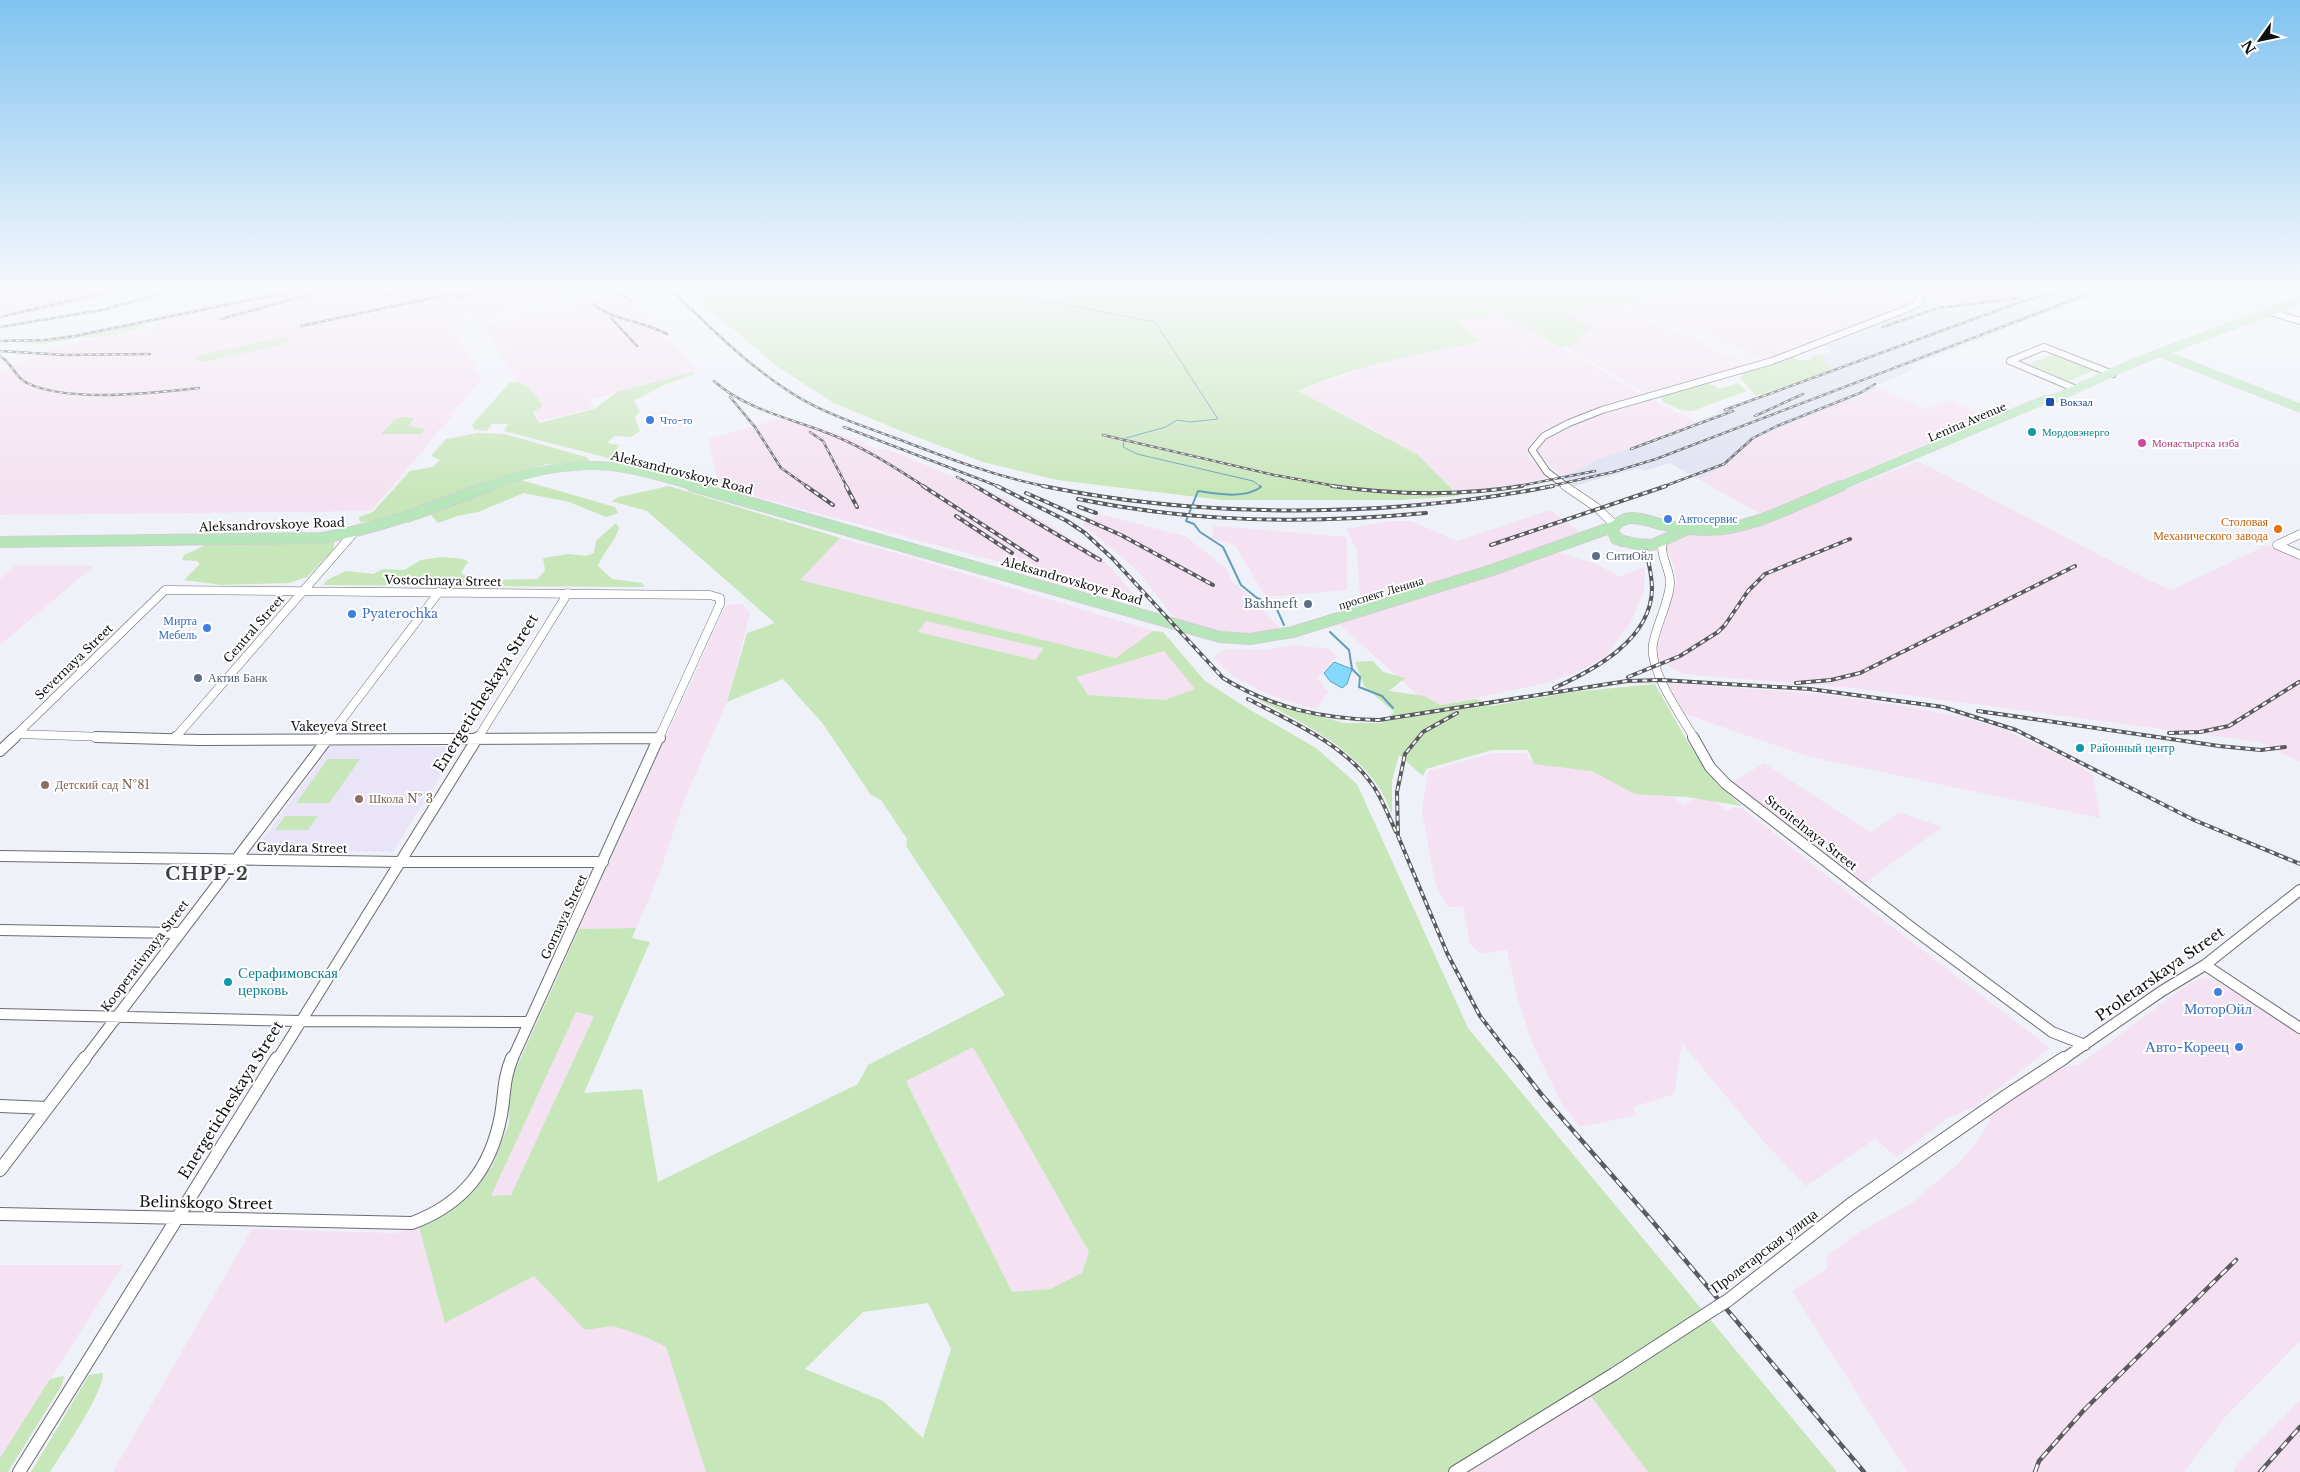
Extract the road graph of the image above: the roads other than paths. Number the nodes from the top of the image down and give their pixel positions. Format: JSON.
{"nodes":[{"id":1,"x":1777,"y":360,"type":"edge"},
{"id":2,"x":2013,"y":360,"type":"edge"},
{"id":3,"x":2076,"y":360,"type":"edge"},
{"id":4,"x":2145,"y":360,"type":"edge"},
{"id":5,"x":2177,"y":360,"type":"edge"},
{"id":6,"x":2113,"y":374,"type":"junction"},
{"id":7,"x":2076,"y":390,"type":"junction"},
{"id":8,"x":2300,"y":408,"type":"edge"},
{"id":9,"x":1608,"y":515,"type":"junction"},
{"id":10,"x":1628,"y":518,"type":"junction"},
{"id":11,"x":1658,"y":523,"type":"junction"},
{"id":12,"x":1615,"y":525,"type":"junction"},
{"id":13,"x":1695,"y":529,"type":"junction"},
{"id":14,"x":2300,"y":534,"type":"edge"},
{"id":15,"x":352,"y":535,"type":"junction"},
{"id":16,"x":1593,"y":535,"type":"junction"},
{"id":17,"x":1664,"y":539,"type":"junction"},
{"id":18,"x":1622,"y":541,"type":"junction"},
{"id":19,"x":0,"y":542,"type":"edge"},
{"id":20,"x":1639,"y":544,"type":"junction"},
{"id":21,"x":2300,"y":556,"type":"edge"},
{"id":22,"x":1663,"y":558,"type":"junction"},
{"id":23,"x":165,"y":590,"type":"joint"},
{"id":24,"x":304,"y":591,"type":"junction"},
{"id":25,"x":439,"y":592,"type":"junction"},
{"id":26,"x":568,"y":593,"type":"junction"},
{"id":27,"x":720,"y":598,"type":"joint"},
{"id":28,"x":1172,"y":622,"type":"joint"},
{"id":29,"x":18,"y":734,"type":"junction"},
{"id":30,"x":660,"y":738,"type":"junction"},
{"id":31,"x":174,"y":739,"type":"junction"},
{"id":32,"x":328,"y":739,"type":"junction"},
{"id":33,"x":476,"y":740,"type":"junction"},
{"id":34,"x":0,"y":751,"type":"edge"},
{"id":35,"x":0,"y":856,"type":"edge"},
{"id":36,"x":237,"y":860,"type":"junction"},
{"id":37,"x":398,"y":862,"type":"junction"},
{"id":38,"x":603,"y":862,"type":"junction"},
{"id":39,"x":2300,"y":890,"type":"edge"},
{"id":40,"x":0,"y":930,"type":"edge"},
{"id":41,"x":178,"y":933,"type":"junction"},
{"id":42,"x":2205,"y":965,"type":"junction"},
{"id":43,"x":0,"y":1014,"type":"edge"},
{"id":44,"x":116,"y":1016,"type":"junction"},
{"id":45,"x":300,"y":1021,"type":"junction"},
{"id":46,"x":529,"y":1022,"type":"junction"},
{"id":47,"x":2300,"y":1028,"type":"edge"},
{"id":48,"x":2085,"y":1045,"type":"junction"},
{"id":49,"x":0,"y":1106,"type":"edge"},
{"id":50,"x":47,"y":1108,"type":"junction"},
{"id":51,"x":0,"y":1170,"type":"edge"},
{"id":52,"x":0,"y":1214,"type":"edge"},
{"id":53,"x":176,"y":1219,"type":"junction"},
{"id":54,"x":412,"y":1223,"type":"joint"},
{"id":55,"x":19,"y":1472,"type":"edge"},
{"id":56,"x":1455,"y":1472,"type":"edge"}],
"edges":[{"from":1,"to":9,"type":"street"},
{"from":2,"to":7,"type":"street"},
{"from":3,"to":6,"type":"street"},
{"from":4,"to":6,"type":"main road","name":"Lenina Avenue"},
{"from":5,"to":8,"type":"main road"},
{"from":6,"to":7,"type":"main road","name":"Lenina Avenue"},
{"from":7,"to":13,"type":"main road","name":"Lenina Avenue"},
{"from":9,"to":10,"type":"street"},
{"from":9,"to":12,"type":"street"},
{"from":10,"to":11,"type":"main road"},
{"from":10,"to":12,"type":"main road","name":"проспект Ленина"},
{"from":11,"to":13,"type":"main road"},
{"from":11,"to":17,"type":"main road"},
{"from":12,"to":16,"type":"main road","name":"проспект Ленина"},
{"from":12,"to":18,"type":"main road"},
{"from":13,"to":17,"type":"main road"},
{"from":14,"to":21,"type":"street"},
{"from":15,"to":19,"type":"main road","name":"Aleksandrovskoye Road"},
{"from":15,"to":24,"type":"street","name":"Central Street"},
{"from":15,"to":28,"type":"main road","name":"Aleksandrovskoye Road"},
{"from":16,"to":18,"type":"main road"},
{"from":16,"to":28,"type":"main road","name":"проспект Ленина"},
{"from":17,"to":20,"type":"main road"},
{"from":17,"to":22,"type":"street","name":"Stroitelnaya Street"},
{"from":18,"to":20,"type":"main road"},
{"from":20,"to":22,"type":"street"},
{"from":22,"to":48,"type":"street","name":"Stroitelnaya Street"},
{"from":23,"to":24,"type":"street","name":"Vostochnaya Street"},
{"from":23,"to":29,"type":"street","name":"Severnaya Street"},
{"from":24,"to":25,"type":"street","name":"Vostochnaya Street"},
{"from":24,"to":31,"type":"street","name":"Central Street"},
{"from":25,"to":26,"type":"street","name":"Vostochnaya Street"},
{"from":25,"to":32,"type":"street","name":"Kooperativnaya Street"},
{"from":26,"to":27,"type":"street","name":"Vostochnaya Street"},
{"from":26,"to":33,"type":"street","name":"Energeticheskaya Street"},
{"from":27,"to":30,"type":"street","name":"Gornaya Street"},
{"from":29,"to":31,"type":"street","name":"Vakeyeva Street"},
{"from":29,"to":34,"type":"street","name":"Severnaya Street"},
{"from":30,"to":33,"type":"street","name":"Vakeyeva Street"},
{"from":30,"to":38,"type":"street","name":"Gornaya Street"},
{"from":31,"to":32,"type":"street","name":"Vakeyeva Street"},
{"from":32,"to":33,"type":"street","name":"Vakeyeva Street"},
{"from":32,"to":36,"type":"street","name":"Kooperativnaya Street"},
{"from":33,"to":37,"type":"street","name":"Energeticheskaya Street"},
{"from":35,"to":36,"type":"street","name":"Gaydara Street"},
{"from":36,"to":37,"type":"street","name":"Gaydara Street"},
{"from":36,"to":41,"type":"street","name":"Kooperativnaya Street"},
{"from":37,"to":38,"type":"street","name":"Gaydara Street"},
{"from":37,"to":45,"type":"street","name":"Energeticheskaya Street"},
{"from":38,"to":46,"type":"street","name":"Gornaya Street"},
{"from":39,"to":42,"type":"street","name":"Proletarskaya Street"},
{"from":40,"to":41,"type":"street"},
{"from":41,"to":44,"type":"street","name":"Kooperativnaya Street"},
{"from":42,"to":47,"type":"street"},
{"from":42,"to":48,"type":"street","name":"Proletarskaya Street"},
{"from":43,"to":44,"type":"street"},
{"from":44,"to":45,"type":"street"},
{"from":44,"to":50,"type":"street","name":"Kooperativnaya Street"},
{"from":45,"to":46,"type":"street"},
{"from":45,"to":53,"type":"street","name":"Energeticheskaya Street"},
{"from":46,"to":54,"type":"street","name":"Gornaya Street"},
{"from":48,"to":56,"type":"street","name":"Пролетарская улица"},
{"from":49,"to":50,"type":"street"},
{"from":50,"to":51,"type":"street","name":"Kooperativnaya Street"},
{"from":52,"to":53,"type":"street","name":"Belinskogo Street"},
{"from":53,"to":54,"type":"street","name":"Belinskogo Street"},
{"from":53,"to":55,"type":"street","name":"Energeticheskaya Street"}]}
